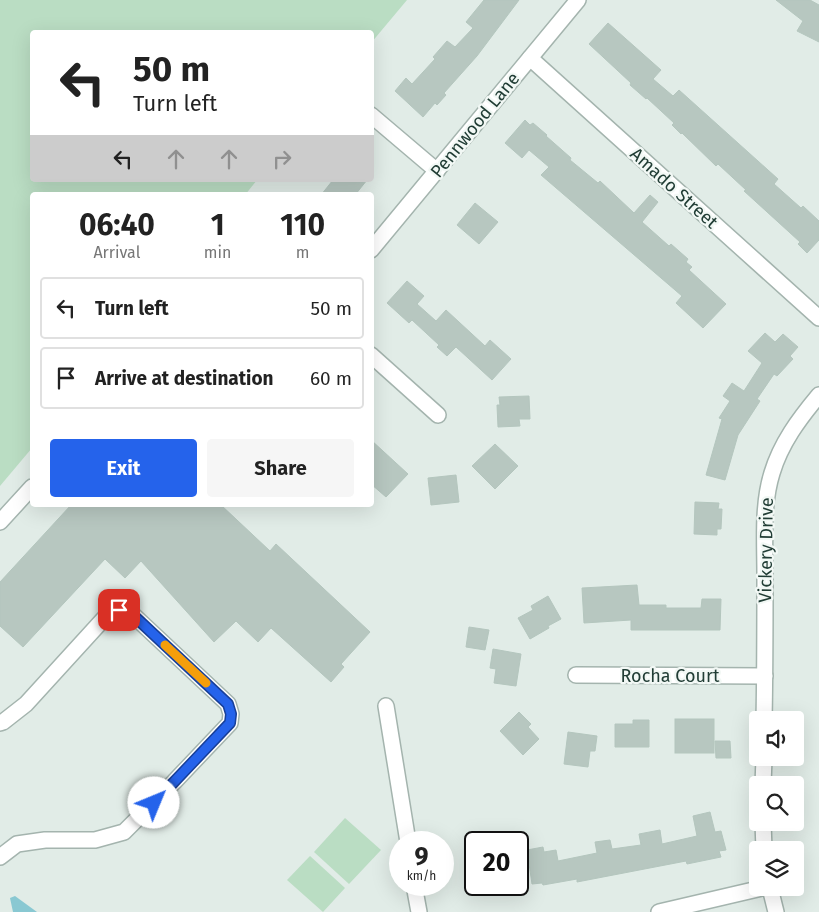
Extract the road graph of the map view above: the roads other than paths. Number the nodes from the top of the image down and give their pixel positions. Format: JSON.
{"nodes":[{"id":1,"x":578,"y":0,"type":"edge"},
{"id":2,"x":530,"y":58,"type":"junction"},
{"id":3,"x":374,"y":118,"type":"edge"},
{"id":4,"x":437,"y":171,"type":"junction"},
{"id":5,"x":374,"y":246,"type":"edge"},
{"id":6,"x":819,"y":318,"type":"edge"},
{"id":7,"x":374,"y":358,"type":"edge"},
{"id":8,"x":819,"y":395,"type":"edge"},
{"id":9,"x":438,"y":416,"type":"dead end"},
{"id":10,"x":30,"y":490,"type":"edge"},
{"id":11,"x":0,"y":522,"type":"edge"},
{"id":12,"x":576,"y":676,"type":"dead end"},
{"id":13,"x":765,"y":676,"type":"junction"},
{"id":14,"x":386,"y":706,"type":"dead end"},
{"id":15,"x":764,"y":711,"type":"edge"},
{"id":16,"x":0,"y":723,"type":"edge"},
{"id":17,"x":406,"y":831,"type":"edge"},
{"id":18,"x":0,"y":857,"type":"edge"},
{"id":19,"x":749,"y":891,"type":"edge"},
{"id":20,"x":416,"y":896,"type":"edge"},
{"id":21,"x":772,"y":896,"type":"edge"},
{"id":22,"x":419,"y":912,"type":"edge"},
{"id":23,"x":659,"y":912,"type":"edge"},
{"id":24,"x":776,"y":912,"type":"edge"}],
"edges":[{"from":1,"to":2,"type":"street","name":"Pennwood Lane"},
{"from":2,"to":4,"type":"street","name":"Pennwood Lane"},
{"from":2,"to":6,"type":"street","name":"Amado Street"},
{"from":3,"to":4,"type":"street"},
{"from":4,"to":5,"type":"street","name":"Pennwood Lane"},
{"from":7,"to":9,"type":"street"},
{"from":8,"to":13,"type":"street","name":"Vickery Drive"},
{"from":10,"to":11,"type":"street"},
{"from":12,"to":13,"type":"street","name":"Rocha Court"},
{"from":13,"to":15,"type":"street","name":"Vickery Drive"},
{"from":14,"to":17,"type":"street"},
{"from":16,"to":18,"type":"street"},
{"from":19,"to":23,"type":"street"},
{"from":20,"to":22,"type":"street"},
{"from":21,"to":24,"type":"street"}]}
